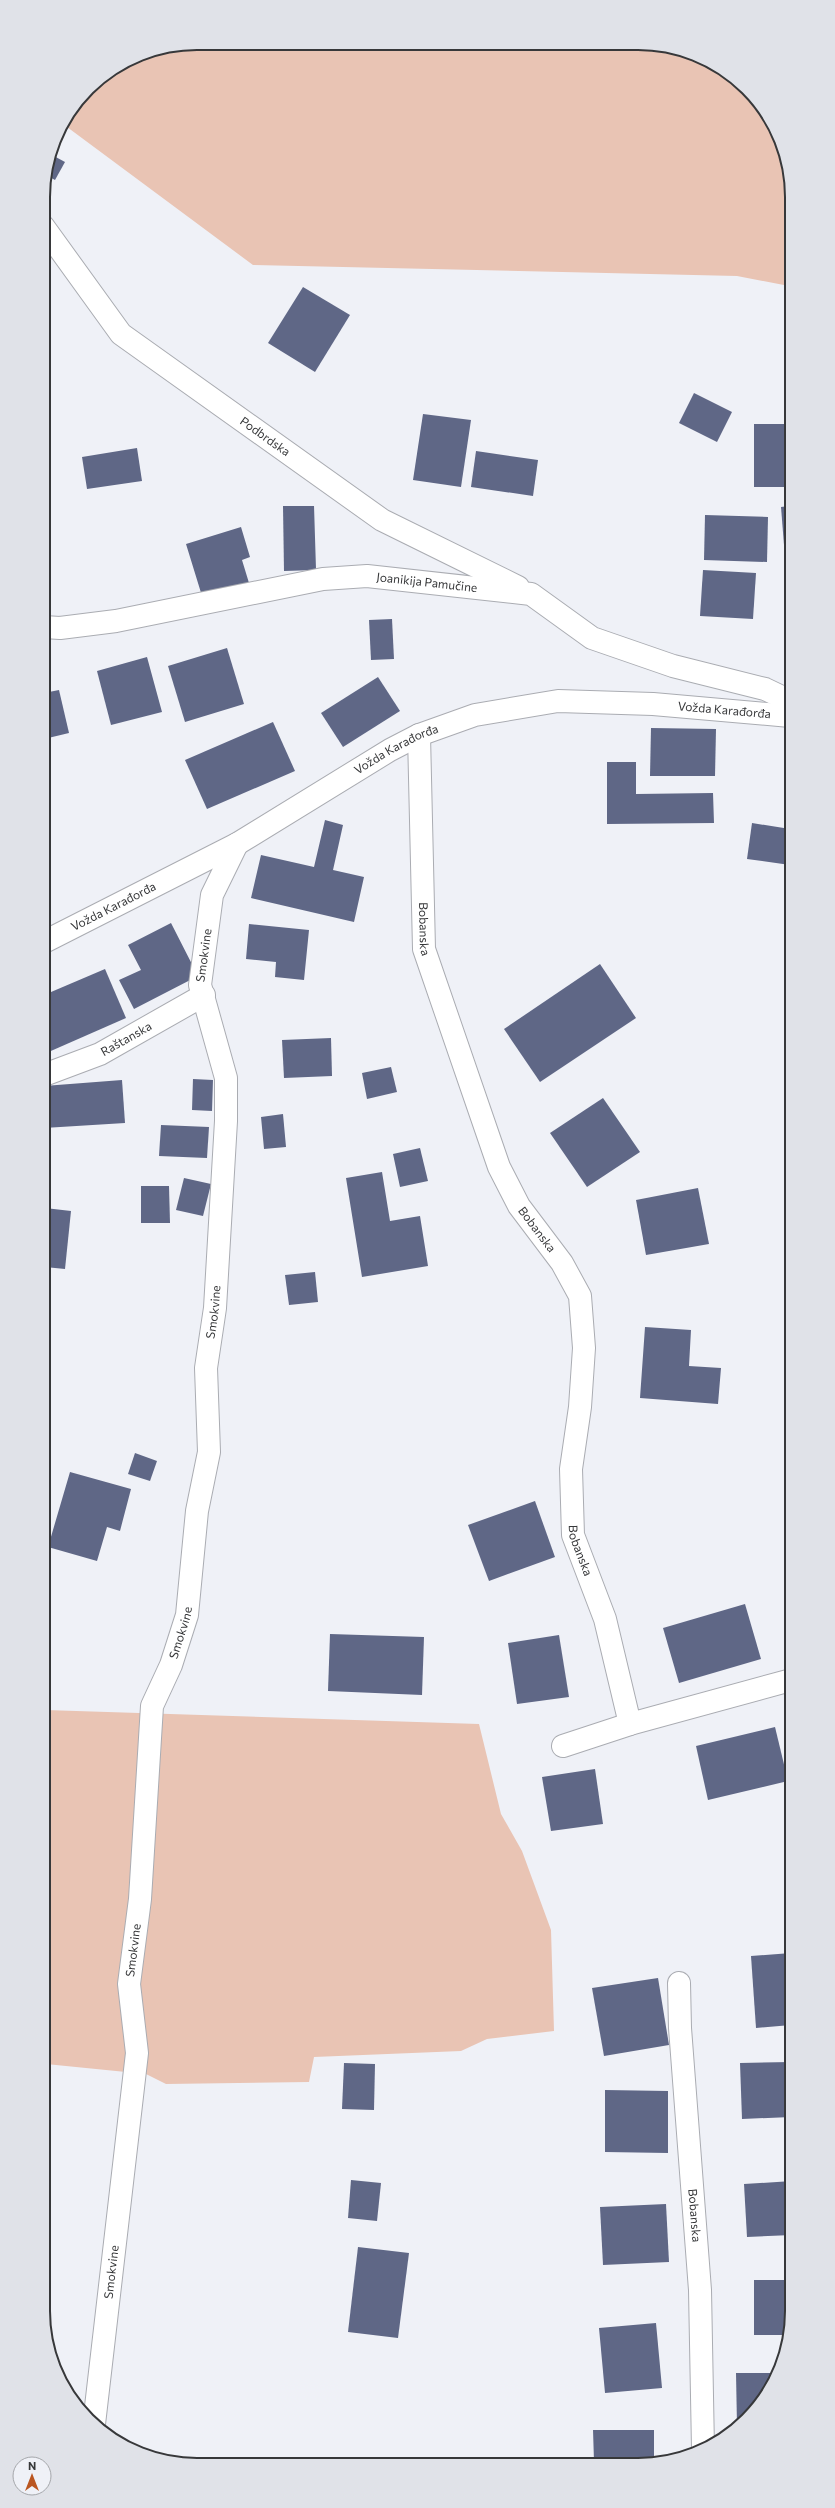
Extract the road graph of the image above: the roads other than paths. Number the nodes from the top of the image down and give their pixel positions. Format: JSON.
{"nodes":[{"id":1,"x":50,"y":236,"type":"edge"},
{"id":2,"x":531,"y":594,"type":"junction"},
{"id":3,"x":50,"y":627,"type":"edge"},
{"id":4,"x":785,"y":699,"type":"edge"},
{"id":5,"x":785,"y":716,"type":"edge"},
{"id":6,"x":419,"y":735,"type":"junction"},
{"id":7,"x":237,"y":844,"type":"junction"},
{"id":8,"x":50,"y":939,"type":"edge"},
{"id":9,"x":204,"y":995,"type":"junction"},
{"id":10,"x":50,"y":1073,"type":"edge"},
{"id":11,"x":785,"y":1682,"type":"edge"},
{"id":12,"x":630,"y":1724,"type":"junction"},
{"id":13,"x":563,"y":1746,"type":"dead end"},
{"id":14,"x":680,"y":1983,"type":"dead end"},
{"id":15,"x":95,"y":2417,"type":"edge"},
{"id":16,"x":703,"y":2443,"type":"edge"}],
"edges":[{"from":1,"to":2,"type":"street","name":"Podbrdska"},
{"from":2,"to":3,"type":"street","name":"Joanikija Pamučine"},
{"from":2,"to":4,"type":"street","name":"Joanikija Pamučine"},
{"from":5,"to":6,"type":"street","name":"Vožda Karađorđa"},
{"from":6,"to":7,"type":"street","name":"Vožda Karađorđa"},
{"from":6,"to":12,"type":"street","name":"Bobanska"},
{"from":7,"to":8,"type":"street","name":"Vožda Karađorđa"},
{"from":7,"to":9,"type":"street","name":"Smokvine"},
{"from":9,"to":10,"type":"street","name":"Raštanska"},
{"from":9,"to":15,"type":"street","name":"Smokvine"},
{"from":11,"to":12,"type":"street"},
{"from":12,"to":13,"type":"street"},
{"from":14,"to":16,"type":"street","name":"Bobanska"}]}
